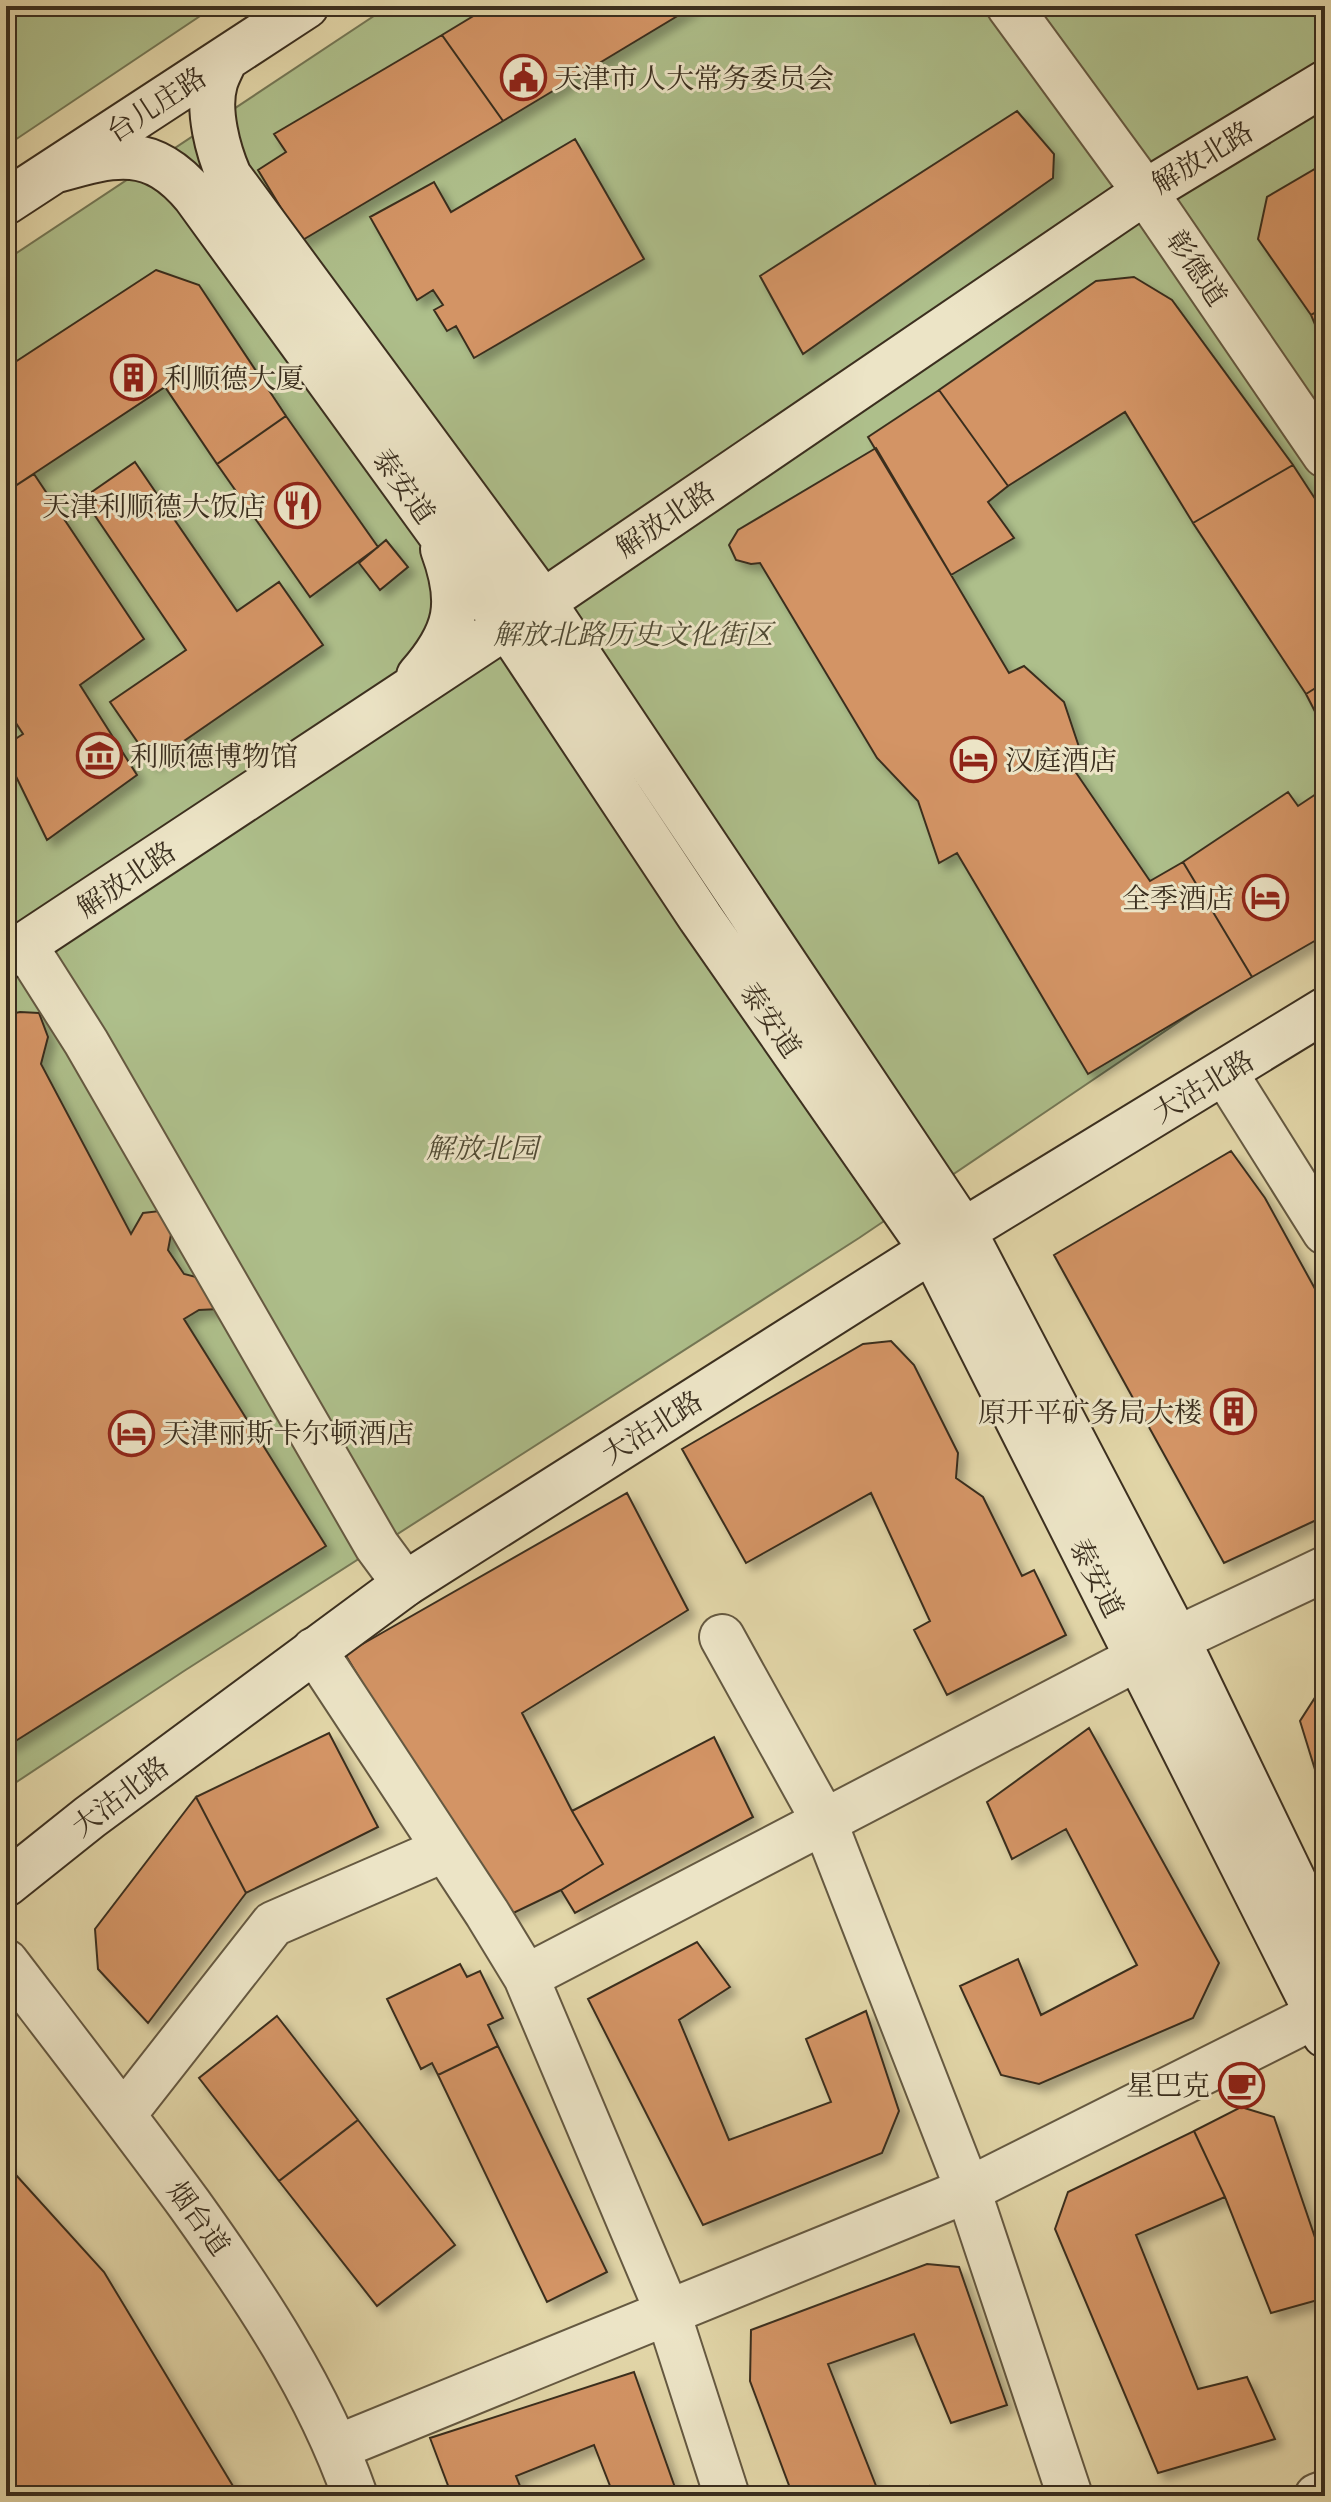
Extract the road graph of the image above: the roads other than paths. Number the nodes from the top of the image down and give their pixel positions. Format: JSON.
{"nodes":[{"id":1,"x":306,"y":6,"type":"edge"},
{"id":2,"x":1009,"y":6,"type":"edge"},
{"id":3,"x":225,"y":59,"type":"junction"},
{"id":4,"x":1325,"y":83,"type":"edge"},
{"id":5,"x":57,"y":170,"type":"junction"},
{"id":6,"x":1145,"y":192,"type":"junction"},
{"id":7,"x":6,"y":202,"type":"edge"},
{"id":8,"x":1325,"y":455,"type":"edge"},
{"id":9,"x":431,"y":524,"type":"junction"},
{"id":10,"x":543,"y":602,"type":"junction"},
{"id":11,"x":507,"y":626,"type":"junction"},
{"id":12,"x":398,"y":698,"type":"junction"},
{"id":13,"x":15,"y":951,"type":"edge"},
{"id":14,"x":1325,"y":1010,"type":"edge"},
{"id":15,"x":1225,"y":1073,"type":"junction"},
{"id":16,"x":1325,"y":1232,"type":"edge"},
{"id":17,"x":948,"y":1240,"type":"junction"},
{"id":18,"x":1325,"y":1569,"type":"edge"},
{"id":19,"x":405,"y":1584,"type":"junction"},
{"id":20,"x":722,"y":1637,"type":"dead end"},
{"id":21,"x":1177,"y":1639,"type":"junction"},
{"id":22,"x":314,"y":1650,"type":"junction"},
{"id":23,"x":1138,"y":1658,"type":"junction"},
{"id":24,"x":824,"y":1821,"type":"junction"},
{"id":25,"x":443,"y":1850,"type":"junction"},
{"id":26,"x":6,"y":1884,"type":"edge"},
{"id":27,"x":1325,"y":1946,"type":"edge"},
{"id":28,"x":6,"y":1962,"type":"edge"},
{"id":29,"x":526,"y":1977,"type":"junction"},
{"id":30,"x":1323,"y":2020,"type":"edge"},
{"id":31,"x":124,"y":2114,"type":"junction"},
{"id":32,"x":968,"y":2190,"type":"junction"},
{"id":33,"x":668,"y":2313,"type":"junction"},
{"id":34,"x":338,"y":2447,"type":"junction"},
{"id":35,"x":1325,"y":2493,"type":"edge"},
{"id":36,"x":355,"y":2496,"type":"edge"},
{"id":37,"x":727,"y":2496,"type":"edge"},
{"id":38,"x":1070,"y":2496,"type":"edge"},
{"id":39,"x":1317,"y":2496,"type":"edge"}],
"edges":[{"from":1,"to":3,"type":"street","name":"台儿庄路"},
{"from":2,"to":6,"type":"street","name":"彰德道"},
{"from":3,"to":5,"type":"street","name":"台儿庄路"},
{"from":3,"to":10,"type":"street","name":"泰安道"},
{"from":4,"to":6,"type":"street","name":"解放北路"},
{"from":5,"to":7,"type":"street","name":"台儿庄路"},
{"from":5,"to":9,"type":"street","name":"泰安道"},
{"from":6,"to":8,"type":"street","name":"彰德道"},
{"from":6,"to":10,"type":"street","name":"解放北路"},
{"from":9,"to":11,"type":"street","name":"泰安道"},
{"from":9,"to":12,"type":"street"},
{"from":10,"to":11,"type":"street","name":"解放北路"},
{"from":10,"to":17,"type":"street","name":"泰安道"},
{"from":11,"to":12,"type":"street","name":"解放北路"},
{"from":11,"to":17,"type":"street","name":"泰安道"},
{"from":12,"to":13,"type":"street","name":"解放北路"},
{"from":13,"to":19,"type":"street"},
{"from":14,"to":15,"type":"street","name":"大沽北路"},
{"from":15,"to":16,"type":"street"},
{"from":15,"to":17,"type":"street","name":"大沽北路"},
{"from":17,"to":19,"type":"street","name":"大沽北路"},
{"from":17,"to":21,"type":"street","name":"泰安道"},
{"from":17,"to":23,"type":"street","name":"泰安道"},
{"from":18,"to":21,"type":"street"},
{"from":19,"to":22,"type":"street","name":"大沽北路"},
{"from":20,"to":24,"type":"street"},
{"from":21,"to":27,"type":"street","name":"泰安道"},
{"from":22,"to":25,"type":"street"},
{"from":22,"to":26,"type":"street","name":"大沽北路"},
{"from":23,"to":24,"type":"street"},
{"from":23,"to":30,"type":"street","name":"泰安道"},
{"from":24,"to":29,"type":"street"},
{"from":24,"to":32,"type":"street"},
{"from":25,"to":29,"type":"street"},
{"from":25,"to":31,"type":"street"},
{"from":28,"to":31,"type":"street","name":"烟台道"},
{"from":29,"to":33,"type":"street"},
{"from":30,"to":32,"type":"street"},
{"from":31,"to":34,"type":"street","name":"烟台道"},
{"from":32,"to":33,"type":"street"},
{"from":32,"to":38,"type":"street"},
{"from":33,"to":34,"type":"street"},
{"from":33,"to":37,"type":"street"},
{"from":34,"to":36,"type":"street","name":"烟台道"},
{"from":35,"to":39,"type":"street"}]}
